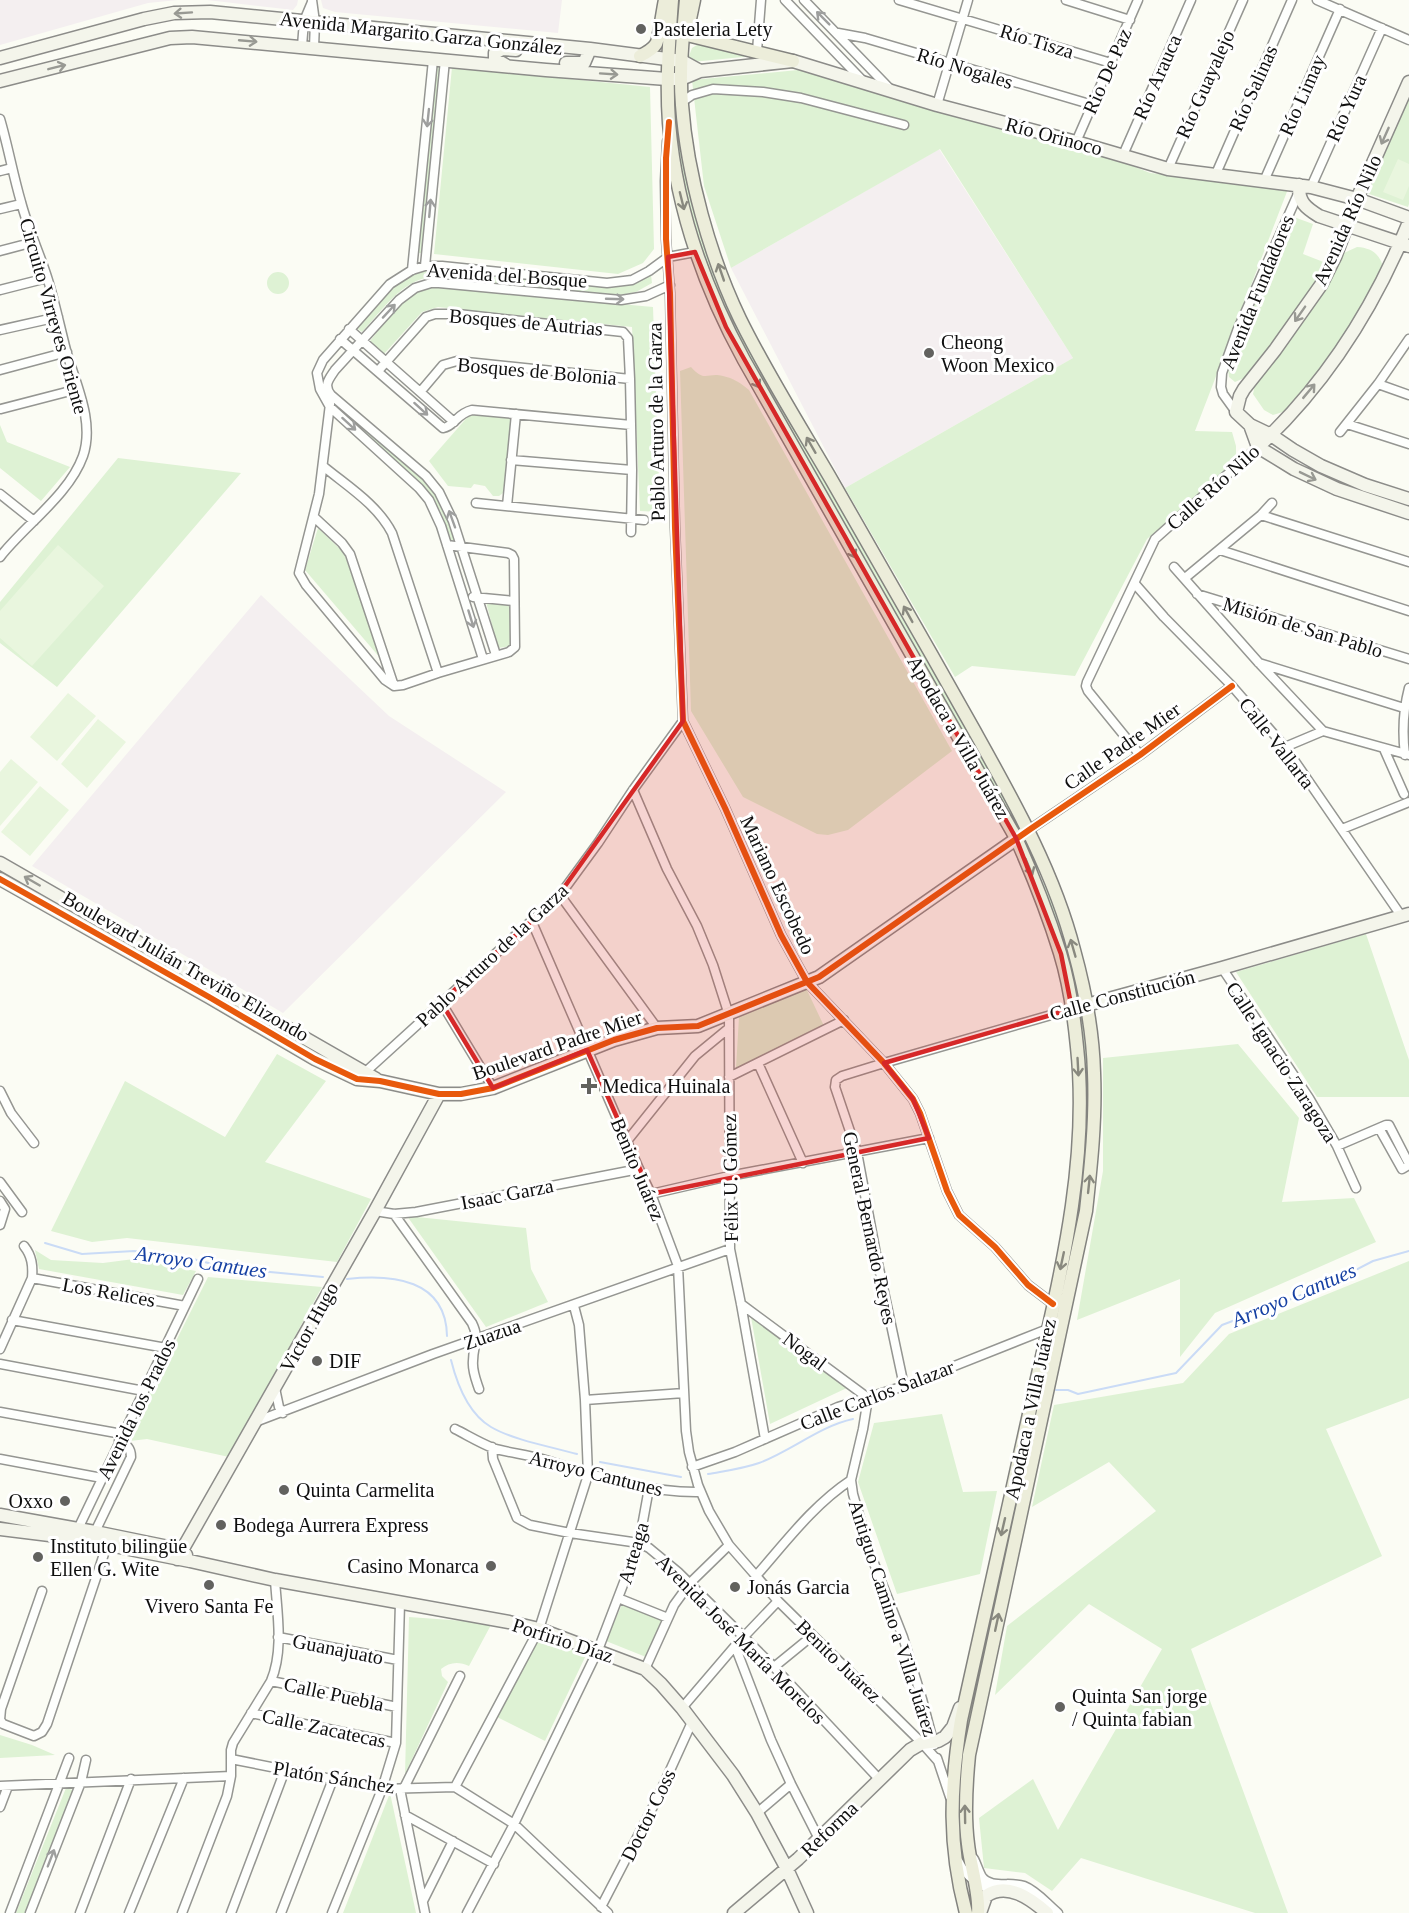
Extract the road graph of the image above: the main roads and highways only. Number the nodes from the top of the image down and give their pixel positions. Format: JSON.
{"nodes":[{"id":1,"x":665,"y":0,"type":"edge"},
{"id":2,"x":672,"y":0,"type":"edge"},
{"id":3,"x":686,"y":0,"type":"edge"},
{"id":4,"x":694,"y":0,"type":"edge"},
{"id":5,"x":665,"y":33,"type":"junction"},
{"id":6,"x":683,"y":34,"type":"junction"},
{"id":7,"x":640,"y":56,"type":"road end"},
{"id":8,"x":793,"y":61,"type":"road end"},
{"id":9,"x":966,"y":1913,"type":"edge"},
{"id":10,"x":979,"y":1913,"type":"edge"}],
"edges":[{"from":1,"to":5,"type":"main road"},
{"from":2,"to":5,"type":"main road"},
{"from":3,"to":6,"type":"main road"},
{"from":4,"to":6,"type":"main road"},
{"from":5,"to":6,"type":"main road"},
{"from":5,"to":7,"type":"main road"},
{"from":5,"to":9,"type":"main road","name":"Apodaca a Villa Juárez","one_way":true},
{"from":6,"to":8,"type":"main road"},
{"from":10,"to":6,"type":"main road","name":"Apodaca a Villa Juárez","one_way":true}]}
